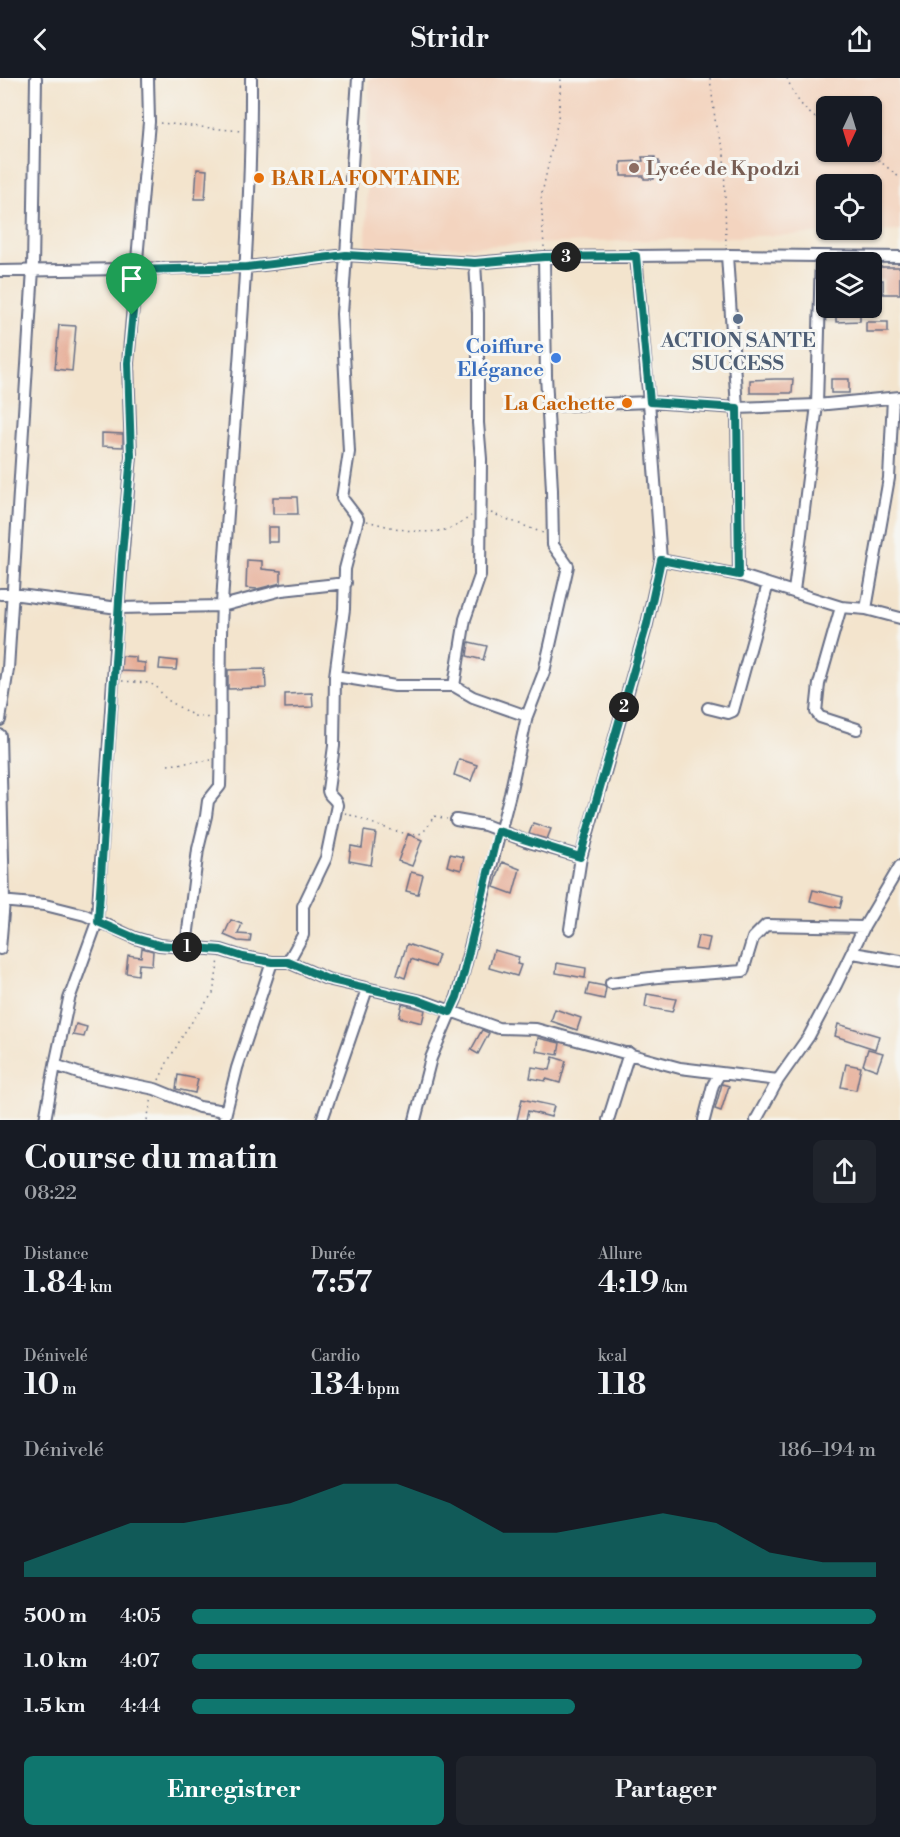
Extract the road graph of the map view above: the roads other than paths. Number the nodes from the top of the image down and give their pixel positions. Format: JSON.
{"nodes":[{"id":1,"x":36,"y":78,"type":"edge"},
{"id":2,"x":148,"y":78,"type":"edge"},
{"id":3,"x":251,"y":78,"type":"edge"},
{"id":4,"x":358,"y":78,"type":"edge"},
{"id":5,"x":346,"y":255,"type":"junction"},
{"id":6,"x":727,"y":255,"type":"junction"},
{"id":7,"x":636,"y":256,"type":"junction"},
{"id":8,"x":544,"y":257,"type":"junction"},
{"id":9,"x":816,"y":257,"type":"edge"},
{"id":10,"x":882,"y":257,"type":"edge"},
{"id":11,"x":900,"y":257,"type":"edge"},
{"id":12,"x":475,"y":263,"type":"junction"},
{"id":13,"x":247,"y":267,"type":"junction"},
{"id":14,"x":33,"y":269,"type":"junction"},
{"id":15,"x":137,"y":270,"type":"junction"},
{"id":16,"x":0,"y":271,"type":"edge"},
{"id":17,"x":819,"y":318,"type":"edge"},
{"id":18,"x":897,"y":398,"type":"edge"},
{"id":19,"x":650,"y":402,"type":"junction"},
{"id":20,"x":817,"y":405,"type":"junction"},
{"id":21,"x":548,"y":406,"type":"junction"},
{"id":22,"x":737,"y":408,"type":"junction"},
{"id":23,"x":661,"y":560,"type":"junction"},
{"id":24,"x":739,"y":575,"type":"junction"},
{"id":25,"x":346,"y":583,"type":"junction"},
{"id":26,"x":768,"y":584,"type":"junction"},
{"id":27,"x":794,"y":591,"type":"junction"},
{"id":28,"x":0,"y":594,"type":"edge"},
{"id":29,"x":12,"y":594,"type":"junction"},
{"id":30,"x":222,"y":606,"type":"junction"},
{"id":31,"x":841,"y":607,"type":"junction"},
{"id":32,"x":118,"y":608,"type":"junction"},
{"id":33,"x":866,"y":609,"type":"junction"},
{"id":34,"x":900,"y":618,"type":"edge"},
{"id":35,"x":335,"y":676,"type":"junction"},
{"id":36,"x":454,"y":686,"type":"junction"},
{"id":37,"x":708,"y":708,"type":"dead end"},
{"id":38,"x":527,"y":716,"type":"junction"},
{"id":39,"x":0,"y":720,"type":"edge"},
{"id":40,"x":857,"y":729,"type":"dead end"},
{"id":41,"x":0,"y":735,"type":"edge"},
{"id":42,"x":456,"y":820,"type":"road end"},
{"id":43,"x":498,"y":831,"type":"junction"},
{"id":44,"x":580,"y":857,"type":"junction"},
{"id":45,"x":900,"y":866,"type":"edge"},
{"id":46,"x":2,"y":901,"type":"edge"},
{"id":47,"x":98,"y":922,"type":"junction"},
{"id":48,"x":864,"y":927,"type":"junction"},
{"id":49,"x":570,"y":929,"type":"dead end"},
{"id":50,"x":186,"y":947,"type":"junction"},
{"id":51,"x":0,"y":949,"type":"edge"},
{"id":52,"x":853,"y":953,"type":"junction"},
{"id":53,"x":900,"y":961,"type":"edge"},
{"id":54,"x":272,"y":962,"type":"junction"},
{"id":55,"x":288,"y":962,"type":"junction"},
{"id":56,"x":610,"y":983,"type":"dead end"},
{"id":57,"x":368,"y":989,"type":"junction"},
{"id":58,"x":450,"y":1012,"type":"junction"},
{"id":59,"x":629,"y":1053,"type":"junction"},
{"id":60,"x":55,"y":1065,"type":"junction"},
{"id":61,"x":720,"y":1073,"type":"junction"},
{"id":62,"x":778,"y":1080,"type":"junction"},
{"id":63,"x":224,"y":1116,"type":"edge"},
{"id":64,"x":45,"y":1120,"type":"edge"},
{"id":65,"x":322,"y":1120,"type":"edge"},
{"id":66,"x":415,"y":1120,"type":"edge"},
{"id":67,"x":608,"y":1120,"type":"edge"},
{"id":68,"x":704,"y":1120,"type":"edge"},
{"id":69,"x":756,"y":1120,"type":"edge"}],
"edges":[{"from":1,"to":14,"type":"street"},
{"from":2,"to":15,"type":"street"},
{"from":3,"to":13,"type":"street"},
{"from":4,"to":5,"type":"street"},
{"from":5,"to":12,"type":"street"},
{"from":5,"to":13,"type":"street"},
{"from":5,"to":25,"type":"street"},
{"from":6,"to":7,"type":"street"},
{"from":6,"to":9,"type":"street"},
{"from":6,"to":22,"type":"street"},
{"from":7,"to":8,"type":"street"},
{"from":7,"to":19,"type":"street"},
{"from":8,"to":12,"type":"street"},
{"from":8,"to":21,"type":"street"},
{"from":10,"to":11,"type":"street"},
{"from":12,"to":36,"type":"street"},
{"from":13,"to":15,"type":"street"},
{"from":13,"to":30,"type":"street"},
{"from":14,"to":15,"type":"street"},
{"from":14,"to":16,"type":"street"},
{"from":14,"to":29,"type":"street"},
{"from":15,"to":32,"type":"street"},
{"from":17,"to":20,"type":"street"},
{"from":18,"to":20,"type":"street"},
{"from":18,"to":33,"type":"street"},
{"from":19,"to":21,"type":"street"},
{"from":19,"to":22,"type":"street"},
{"from":19,"to":23,"type":"street"},
{"from":20,"to":22,"type":"street"},
{"from":20,"to":27,"type":"street"},
{"from":21,"to":38,"type":"street"},
{"from":22,"to":24,"type":"street"},
{"from":23,"to":24,"type":"street"},
{"from":23,"to":44,"type":"street"},
{"from":24,"to":26,"type":"street"},
{"from":25,"to":30,"type":"street"},
{"from":25,"to":35,"type":"street"},
{"from":26,"to":27,"type":"street"},
{"from":26,"to":37,"type":"street"},
{"from":27,"to":31,"type":"street"},
{"from":28,"to":29,"type":"street"},
{"from":29,"to":32,"type":"street"},
{"from":29,"to":39,"type":"street"},
{"from":30,"to":32,"type":"street"},
{"from":30,"to":50,"type":"street"},
{"from":31,"to":33,"type":"street"},
{"from":31,"to":40,"type":"street"},
{"from":32,"to":47,"type":"street"},
{"from":33,"to":34,"type":"street"},
{"from":35,"to":36,"type":"street"},
{"from":35,"to":55,"type":"street"},
{"from":36,"to":38,"type":"street"},
{"from":38,"to":43,"type":"street"},
{"from":41,"to":46,"type":"street"},
{"from":42,"to":43,"type":"street"},
{"from":43,"to":44,"type":"street"},
{"from":43,"to":58,"type":"street"},
{"from":44,"to":49,"type":"street"},
{"from":45,"to":48,"type":"street"},
{"from":46,"to":47,"type":"street"},
{"from":46,"to":51,"type":"street"},
{"from":47,"to":50,"type":"street"},
{"from":47,"to":60,"type":"street"},
{"from":48,"to":52,"type":"street"},
{"from":48,"to":56,"type":"street"},
{"from":50,"to":54,"type":"street"},
{"from":52,"to":53,"type":"street"},
{"from":52,"to":62,"type":"street"},
{"from":54,"to":55,"type":"street"},
{"from":54,"to":63,"type":"street"},
{"from":55,"to":57,"type":"street"},
{"from":57,"to":58,"type":"street"},
{"from":57,"to":65,"type":"street"},
{"from":58,"to":59,"type":"street"},
{"from":58,"to":66,"type":"street"},
{"from":59,"to":61,"type":"street"},
{"from":59,"to":67,"type":"street"},
{"from":60,"to":63,"type":"street"},
{"from":60,"to":64,"type":"street"},
{"from":61,"to":62,"type":"street"},
{"from":61,"to":68,"type":"street"},
{"from":62,"to":69,"type":"street"}]}
